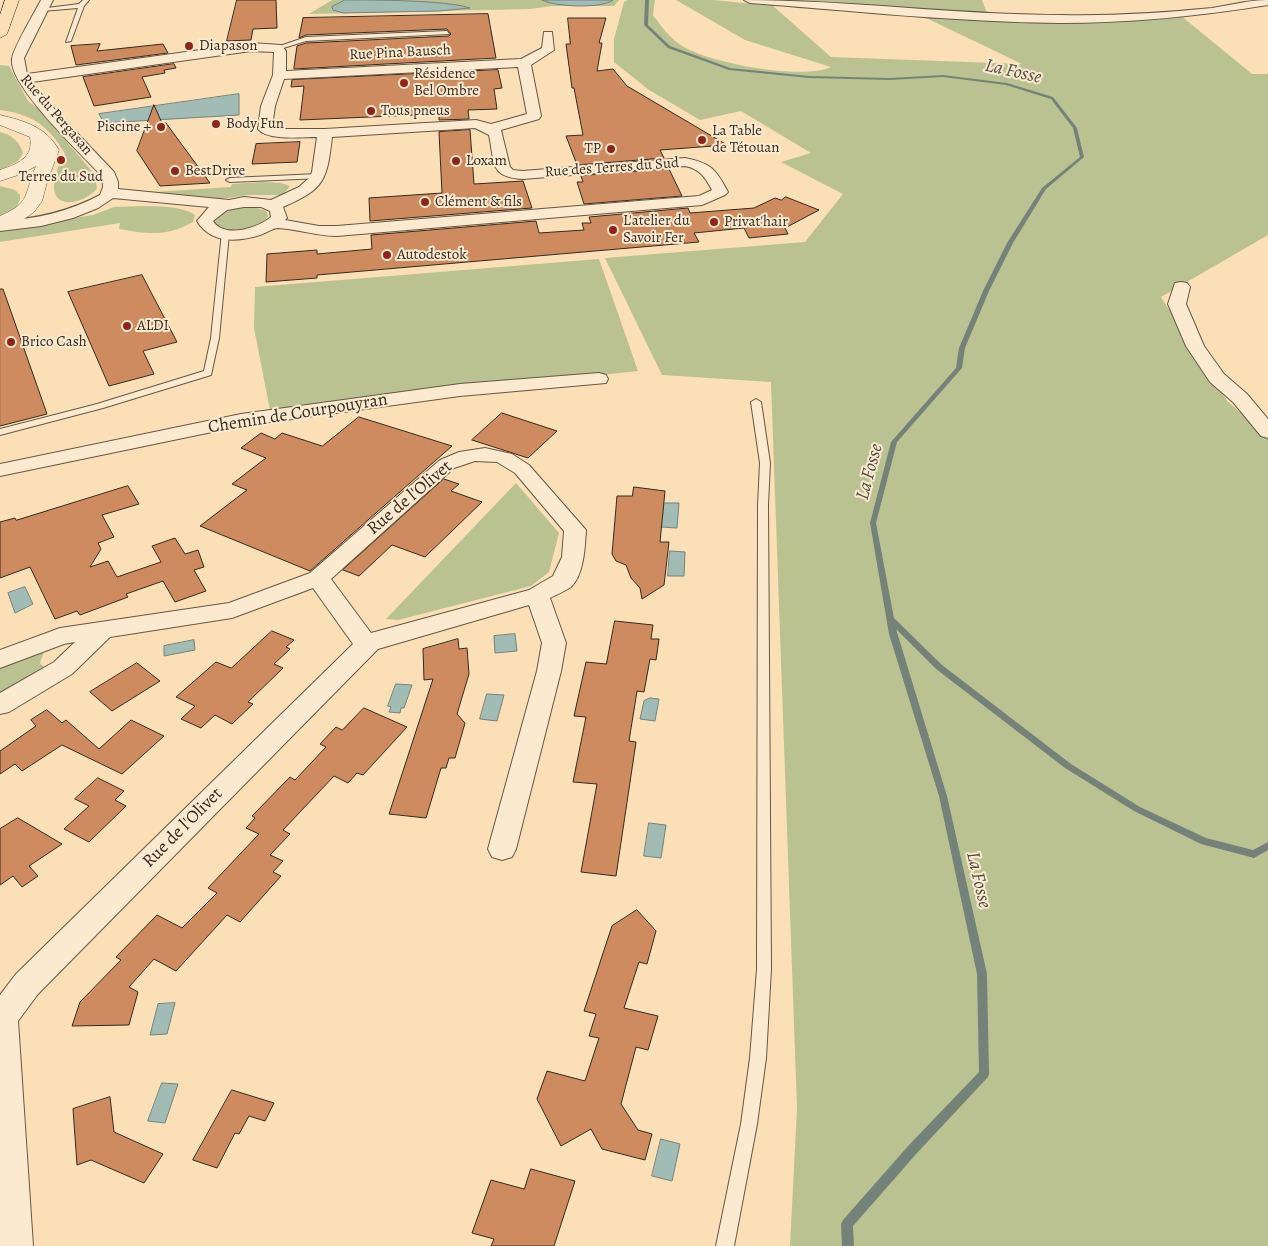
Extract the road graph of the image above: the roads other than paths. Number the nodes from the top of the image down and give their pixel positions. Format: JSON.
{"nodes":[{"id":1,"x":12,"y":0,"type":"edge"},
{"id":2,"x":86,"y":0,"type":"edge"},
{"id":3,"x":750,"y":0,"type":"edge"},
{"id":4,"x":1170,"y":0,"type":"edge"},
{"id":5,"x":1268,"y":2,"type":"edge"},
{"id":6,"x":45,"y":4,"type":"edge"},
{"id":7,"x":81,"y":6,"type":"junction"},
{"id":8,"x":1176,"y":13,"type":"junction"},
{"id":9,"x":0,"y":17,"type":"edge"},
{"id":10,"x":447,"y":33,"type":"dead end"},
{"id":11,"x":0,"y":34,"type":"edge"},
{"id":12,"x":548,"y":35,"type":"dead end"},
{"id":13,"x":68,"y":41,"type":"dead end"},
{"id":14,"x":277,"y":48,"type":"junction"},
{"id":15,"x":524,"y":63,"type":"junction"},
{"id":16,"x":279,"y":75,"type":"junction"},
{"id":17,"x":23,"y":79,"type":"junction"},
{"id":18,"x":0,"y":120,"type":"edge"},
{"id":19,"x":491,"y":128,"type":"junction"},
{"id":20,"x":325,"y":133,"type":"junction"},
{"id":21,"x":39,"y":136,"type":"junction"},
{"id":22,"x":0,"y":176,"type":"edge"},
{"id":23,"x":318,"y":176,"type":"junction"},
{"id":24,"x":230,"y":180,"type":"dead end"},
{"id":25,"x":0,"y":182,"type":"edge"},
{"id":26,"x":110,"y":193,"type":"junction"},
{"id":27,"x":33,"y":198,"type":"junction"},
{"id":28,"x":94,"y":204,"type":"junction"},
{"id":29,"x":230,"y":204,"type":"junction"},
{"id":30,"x":271,"y":206,"type":"junction"},
{"id":31,"x":214,"y":211,"type":"junction"},
{"id":32,"x":77,"y":212,"type":"junction"},
{"id":33,"x":275,"y":223,"type":"junction"},
{"id":34,"x":0,"y":224,"type":"edge"},
{"id":35,"x":225,"y":234,"type":"junction"},
{"id":36,"x":1181,"y":287,"type":"dead end"},
{"id":37,"x":599,"y":378,"type":"dead end"},
{"id":38,"x":756,"y":402,"type":"dead end"},
{"id":39,"x":0,"y":432,"type":"edge"},
{"id":40,"x":1268,"y":432,"type":"edge"},
{"id":41,"x":0,"y":470,"type":"edge"},
{"id":42,"x":318,"y":578,"type":"junction"},
{"id":43,"x":538,"y":596,"type":"junction"},
{"id":44,"x":102,"y":630,"type":"junction"},
{"id":45,"x":369,"y":643,"type":"junction"},
{"id":46,"x":0,"y":659,"type":"edge"},
{"id":47,"x":0,"y":706,"type":"edge"},
{"id":48,"x":502,"y":850,"type":"dead end"},
{"id":49,"x":1,"y":1016,"type":"edge"},
{"id":50,"x":15,"y":1246,"type":"edge"},
{"id":51,"x":725,"y":1246,"type":"edge"}],
"edges":[{"from":1,"to":9,"type":"highway"},
{"from":1,"to":11,"type":"highway"},
{"from":2,"to":7,"type":"lane"},
{"from":3,"to":8,"type":"street"},
{"from":4,"to":8,"type":"street"},
{"from":5,"to":8,"type":"street"},
{"from":6,"to":7,"type":"lane"},
{"from":6,"to":17,"type":"street","name":"Rue du Pergasan"},
{"from":7,"to":13,"type":"lane"},
{"from":10,"to":14,"type":"lane"},
{"from":12,"to":15,"type":"street"},
{"from":14,"to":16,"type":"street"},
{"from":14,"to":17,"type":"street"},
{"from":15,"to":16,"type":"street","name":"Rue Pina Bausch"},
{"from":15,"to":19,"type":"street"},
{"from":16,"to":20,"type":"street"},
{"from":17,"to":26,"type":"street","name":"Rue du Pergasan"},
{"from":18,"to":21,"type":"street"},
{"from":19,"to":20,"type":"street"},
{"from":19,"to":33,"type":"street","name":"Rue des Terres du Sud"},
{"from":20,"to":23,"type":"street"},
{"from":21,"to":22,"type":"street"},
{"from":21,"to":27,"type":"street"},
{"from":23,"to":24,"type":"lane"},
{"from":23,"to":30,"type":"street"},
{"from":25,"to":27,"type":"street"},
{"from":26,"to":28,"type":"street"},
{"from":26,"to":29,"type":"street"},
{"from":27,"to":32,"type":"street"},
{"from":27,"to":34,"type":"street"},
{"from":28,"to":31,"type":"street"},
{"from":28,"to":32,"type":"street"},
{"from":29,"to":30,"type":"street"},
{"from":29,"to":31,"type":"street"},
{"from":30,"to":33,"type":"street"},
{"from":31,"to":35,"type":"street"},
{"from":32,"to":34,"type":"street"},
{"from":33,"to":35,"type":"street"},
{"from":35,"to":39,"type":"lane"},
{"from":36,"to":40,"type":"street"},
{"from":37,"to":41,"type":"street","name":"Chemin de Courpouyran"},
{"from":38,"to":51,"type":"lane"},
{"from":42,"to":43,"type":"street","name":"Rue de l'Olivet"},
{"from":42,"to":44,"type":"street"},
{"from":42,"to":45,"type":"street"},
{"from":43,"to":45,"type":"street","name":"Rue de l'Olivet"},
{"from":43,"to":48,"type":"street"},
{"from":44,"to":46,"type":"street"},
{"from":44,"to":47,"type":"street"},
{"from":45,"to":49,"type":"street","name":"Rue de l'Olivet"},
{"from":49,"to":50,"type":"street"}]}
